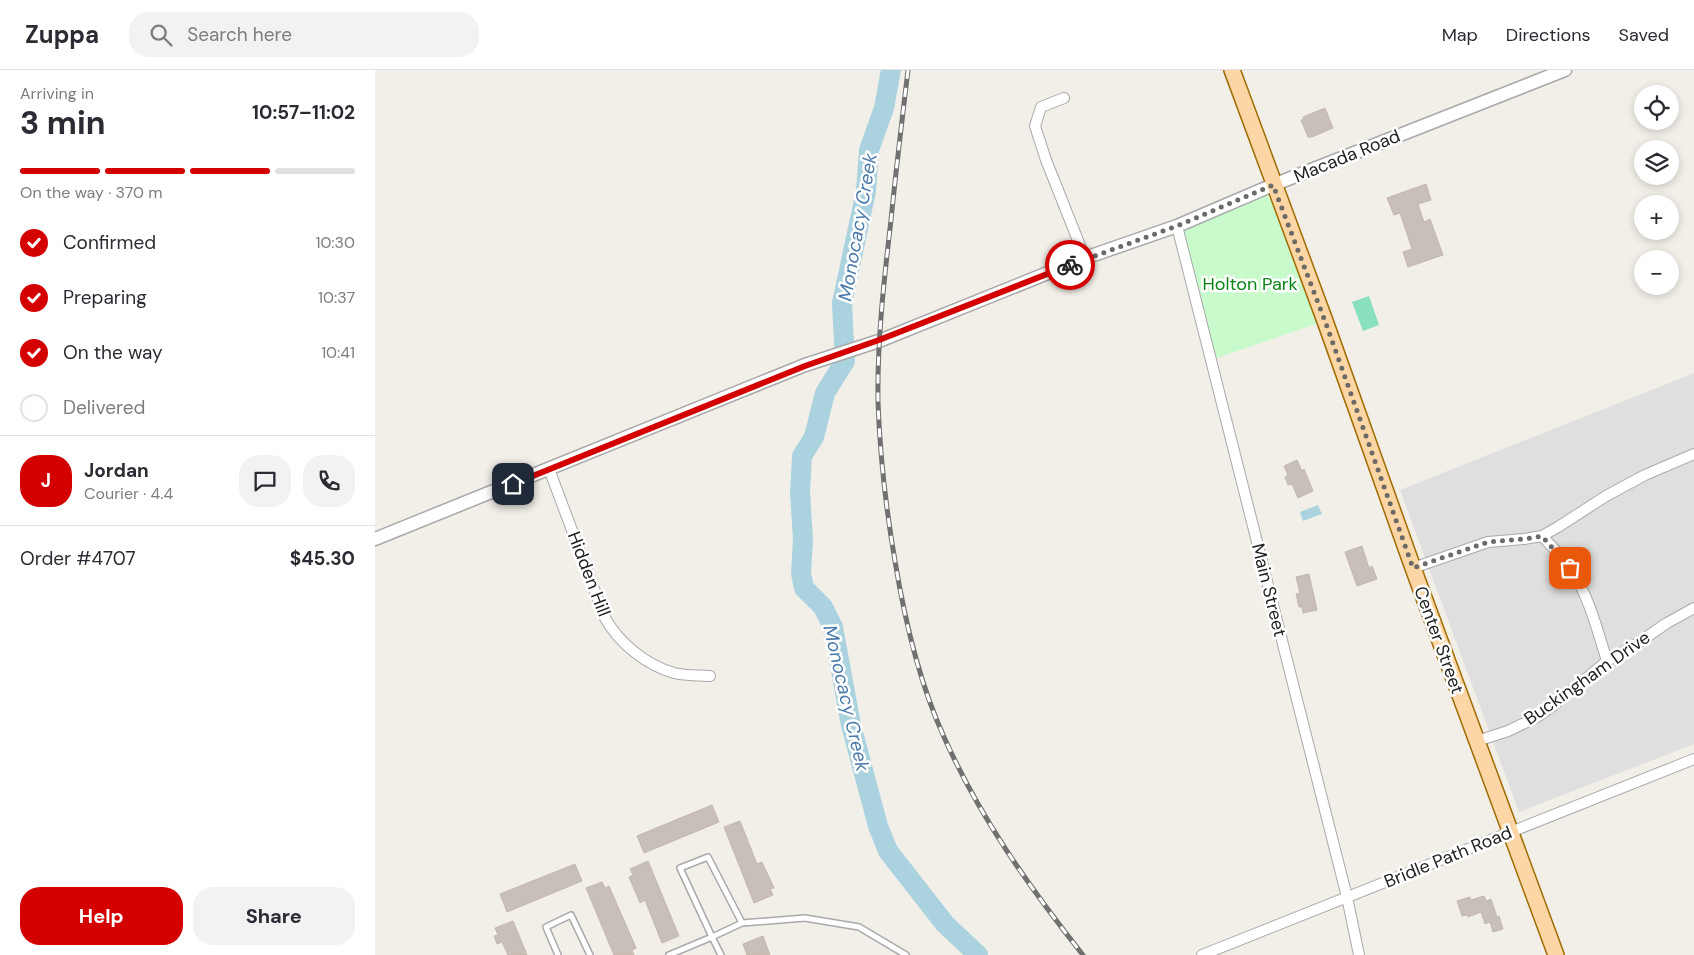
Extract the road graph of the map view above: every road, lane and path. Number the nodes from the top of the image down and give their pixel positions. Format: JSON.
{"nodes":[{"id":1,"x":1232,"y":70,"type":"edge"},
{"id":2,"x":1565,"y":70,"type":"edge"},
{"id":3,"x":1065,"y":98,"type":"dead end"},
{"id":4,"x":1273,"y":185,"type":"junction"},
{"id":5,"x":1177,"y":226,"type":"junction"},
{"id":6,"x":1085,"y":258,"type":"junction"},
{"id":7,"x":1694,"y":454,"type":"edge"},
{"id":8,"x":549,"y":469,"type":"junction"},
{"id":9,"x":1542,"y":536,"type":"junction"},
{"id":10,"x":375,"y":540,"type":"edge"},
{"id":11,"x":1413,"y":568,"type":"junction"},
{"id":12,"x":1694,"y":608,"type":"edge"},
{"id":13,"x":1607,"y":661,"type":"junction"},
{"id":14,"x":710,"y":676,"type":"dead end"},
{"id":15,"x":1477,"y":741,"type":"junction"},
{"id":16,"x":1694,"y":759,"type":"edge"},
{"id":17,"x":1511,"y":833,"type":"junction"},
{"id":18,"x":1347,"y":897,"type":"junction"},
{"id":19,"x":742,"y":923,"type":"junction"},
{"id":20,"x":712,"y":937,"type":"junction"},
{"id":21,"x":558,"y":955,"type":"edge"},
{"id":22,"x":590,"y":955,"type":"edge"},
{"id":23,"x":669,"y":955,"type":"edge"},
{"id":24,"x":721,"y":955,"type":"edge"},
{"id":25,"x":906,"y":955,"type":"edge"},
{"id":26,"x":1202,"y":955,"type":"edge"},
{"id":27,"x":1359,"y":955,"type":"edge"},
{"id":28,"x":1556,"y":955,"type":"edge"}],
"edges":[{"from":1,"to":4,"type":"main road","name":"Center Street"},
{"from":2,"to":4,"type":"street","name":"Macada Road"},
{"from":3,"to":6,"type":"street"},
{"from":4,"to":5,"type":"street","name":"Macada Road"},
{"from":4,"to":11,"type":"main road","name":"Center Street"},
{"from":5,"to":6,"type":"street","name":"Macada Road"},
{"from":5,"to":18,"type":"street","name":"Main Street"},
{"from":6,"to":8,"type":"street","name":"Macada Road"},
{"from":7,"to":9,"type":"street"},
{"from":8,"to":10,"type":"street","name":"Macada Road"},
{"from":8,"to":14,"type":"street","name":"Hidden Hill"},
{"from":9,"to":11,"type":"street"},
{"from":9,"to":13,"type":"street"},
{"from":11,"to":15,"type":"main road","name":"Center Street"},
{"from":12,"to":13,"type":"street","name":"Buckingham Drive"},
{"from":13,"to":15,"type":"street","name":"Buckingham Drive"},
{"from":15,"to":17,"type":"main road","name":"Center Street"},
{"from":16,"to":17,"type":"street","name":"Bridle Path Road"},
{"from":17,"to":18,"type":"street","name":"Bridle Path Road"},
{"from":17,"to":28,"type":"main road","name":"Center Street"},
{"from":18,"to":26,"type":"street","name":"Bridle Path Road"},
{"from":18,"to":27,"type":"street","name":"Main Street"},
{"from":19,"to":20,"type":"lane"},
{"from":19,"to":20,"type":"lane"},
{"from":19,"to":25,"type":"lane"},
{"from":20,"to":23,"type":"lane"},
{"from":20,"to":24,"type":"lane"},
{"from":21,"to":22,"type":"lane"}]}
